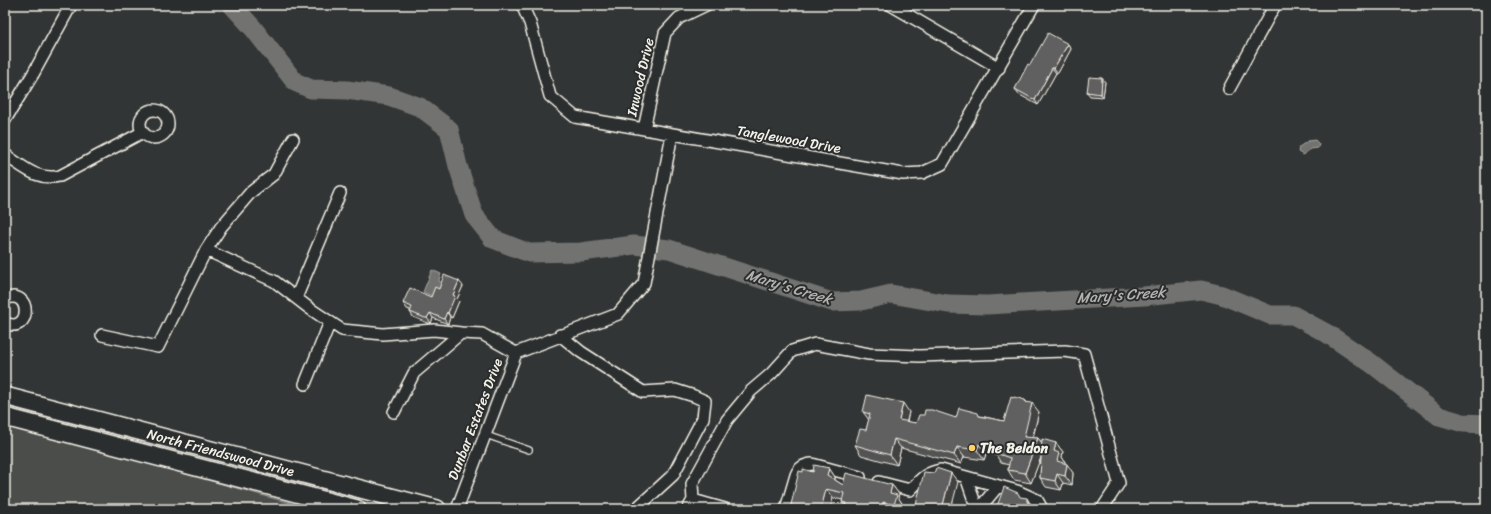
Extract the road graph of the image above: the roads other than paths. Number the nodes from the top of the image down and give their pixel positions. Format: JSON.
{"nodes":[{"id":1,"x":71,"y":5,"type":"edge"},
{"id":2,"x":522,"y":5,"type":"edge"},
{"id":3,"x":706,"y":5,"type":"edge"},
{"id":4,"x":890,"y":5,"type":"edge"},
{"id":5,"x":1034,"y":5,"type":"edge"},
{"id":6,"x":1275,"y":5,"type":"edge"},
{"id":7,"x":999,"y":68,"type":"junction"},
{"id":8,"x":1228,"y":89,"type":"dead end"},
{"id":9,"x":5,"y":120,"type":"edge"},
{"id":10,"x":644,"y":129,"type":"junction"},
{"id":11,"x":142,"y":132,"type":"dead end"},
{"id":12,"x":672,"y":134,"type":"junction"},
{"id":13,"x":293,"y":139,"type":"dead end"},
{"id":14,"x":5,"y":155,"type":"edge"},
{"id":15,"x":340,"y":194,"type":"dead end"},
{"id":16,"x":206,"y":250,"type":"junction"},
{"id":17,"x":296,"y":298,"type":"junction"},
{"id":18,"x":5,"y":299,"type":"edge"},
{"id":19,"x":330,"y":322,"type":"junction"},
{"id":20,"x":5,"y":323,"type":"edge"},
{"id":21,"x":461,"y":333,"type":"junction"},
{"id":22,"x":102,"y":335,"type":"dead end"},
{"id":23,"x":560,"y":336,"type":"junction"},
{"id":24,"x":516,"y":353,"type":"junction"},
{"id":25,"x":305,"y":384,"type":"dead end"},
{"id":26,"x":5,"y":396,"type":"edge"},
{"id":27,"x":394,"y":412,"type":"dead end"},
{"id":28,"x":5,"y":417,"type":"edge"},
{"id":29,"x":486,"y":434,"type":"junction"},
{"id":30,"x":529,"y":450,"type":"dead end"},
{"id":31,"x":966,"y":477,"type":"junction"},
{"id":32,"x":998,"y":486,"type":"junction"},
{"id":33,"x":690,"y":505,"type":"edge"},
{"id":34,"x":637,"y":508,"type":"dead end"},
{"id":35,"x":357,"y":509,"type":"edge"},
{"id":36,"x":438,"y":509,"type":"edge"},
{"id":37,"x":457,"y":509,"type":"edge"},
{"id":38,"x":725,"y":509,"type":"edge"},
{"id":39,"x":786,"y":509,"type":"edge"},
{"id":40,"x":978,"y":509,"type":"edge"},
{"id":41,"x":1042,"y":509,"type":"edge"},
{"id":42,"x":1102,"y":509,"type":"edge"}],
"edges":[{"from":1,"to":9,"type":"street"},
{"from":2,"to":10,"type":"street","name":"Tanglewood Drive"},
{"from":3,"to":10,"type":"street","name":"Inwood Drive"},
{"from":4,"to":7,"type":"street"},
{"from":5,"to":7,"type":"street","name":"Tanglewood Drive"},
{"from":6,"to":8,"type":"street"},
{"from":7,"to":12,"type":"street","name":"Tanglewood Drive"},
{"from":10,"to":12,"type":"street","name":"Tanglewood Drive"},
{"from":11,"to":14,"type":"street"},
{"from":12,"to":23,"type":"street","name":"Dunbar Estates Drive"},
{"from":13,"to":16,"type":"street"},
{"from":15,"to":17,"type":"street"},
{"from":16,"to":17,"type":"street"},
{"from":16,"to":22,"type":"street"},
{"from":17,"to":19,"type":"street"},
{"from":18,"to":20,"type":"street"},
{"from":19,"to":21,"type":"street"},
{"from":19,"to":25,"type":"street"},
{"from":21,"to":24,"type":"street"},
{"from":21,"to":27,"type":"street"},
{"from":23,"to":24,"type":"street","name":"Dunbar Estates Drive"},
{"from":23,"to":34,"type":"street"},
{"from":24,"to":29,"type":"street","name":"Dunbar Estates Drive"},
{"from":26,"to":36,"type":"main road","name":"North Friendswood Drive"},
{"from":28,"to":35,"type":"main road","name":"North Friendswood Drive"},
{"from":29,"to":30,"type":"lane"},
{"from":29,"to":37,"type":"street","name":"Dunbar Estates Drive"},
{"from":31,"to":32,"type":"street"},
{"from":31,"to":39,"type":"street"},
{"from":31,"to":40,"type":"street"},
{"from":32,"to":40,"type":"street"},
{"from":32,"to":41,"type":"street"},
{"from":33,"to":38,"type":"street"},
{"from":33,"to":42,"type":"street"}]}
